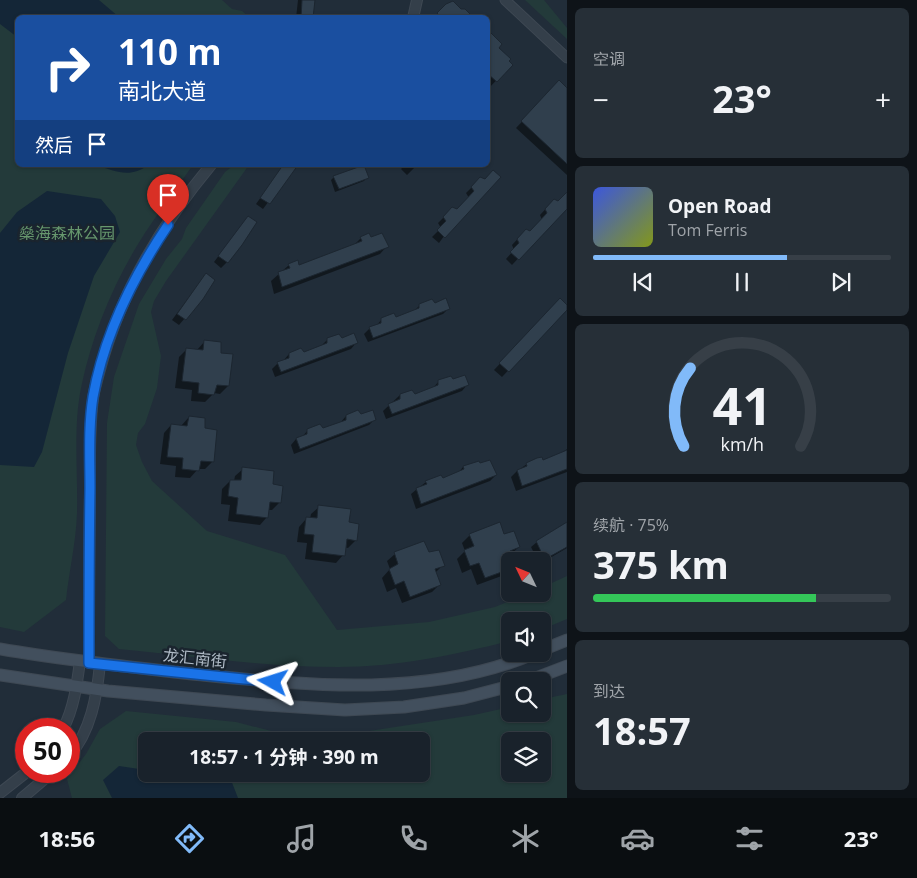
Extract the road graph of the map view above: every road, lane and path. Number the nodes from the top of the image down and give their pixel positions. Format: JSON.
{"nodes":[{"id":1,"x":417,"y":0,"type":"edge"},
{"id":2,"x":505,"y":0,"type":"edge"},
{"id":3,"x":414,"y":15,"type":"edge"},
{"id":4,"x":567,"y":58,"type":"edge"},
{"id":5,"x":209,"y":167,"type":"edge"},
{"id":6,"x":567,"y":640,"type":"edge"},
{"id":7,"x":551,"y":646,"type":"edge"},
{"id":8,"x":0,"y":647,"type":"edge"},
{"id":9,"x":515,"y":662,"type":"edge"},
{"id":10,"x":90,"y":663,"type":"junction"},
{"id":11,"x":567,"y":666,"type":"edge"},
{"id":12,"x":551,"y":672,"type":"edge"},
{"id":13,"x":0,"y":675,"type":"edge"},
{"id":14,"x":77,"y":687,"type":"junction"},
{"id":15,"x":501,"y":688,"type":"edge"},
{"id":16,"x":98,"y":690,"type":"junction"},
{"id":17,"x":68,"y":718,"type":"edge"},
{"id":18,"x":80,"y":739,"type":"edge"},
{"id":19,"x":15,"y":781,"type":"edge"},
{"id":20,"x":40,"y":783,"type":"edge"},
{"id":21,"x":0,"y":793,"type":"edge"},
{"id":22,"x":22,"y":798,"type":"edge"}],
"edges":[{"from":1,"to":3,"type":"street"},
{"from":2,"to":4,"type":"street"},
{"from":5,"to":10,"type":"street"},
{"from":6,"to":7,"type":"main road"},
{"from":8,"to":10,"type":"main road","name":"龙汇南街"},
{"from":9,"to":10,"type":"main road","name":"龙汇南街"},
{"from":10,"to":14,"type":"street"},
{"from":10,"to":16,"type":"street"},
{"from":11,"to":12,"type":"main road"},
{"from":13,"to":14,"type":"main road"},
{"from":14,"to":16,"type":"main road"},
{"from":14,"to":17,"type":"street"},
{"from":15,"to":16,"type":"main road"},
{"from":16,"to":18,"type":"street"},
{"from":19,"to":21,"type":"street"},
{"from":20,"to":22,"type":"street"}]}
